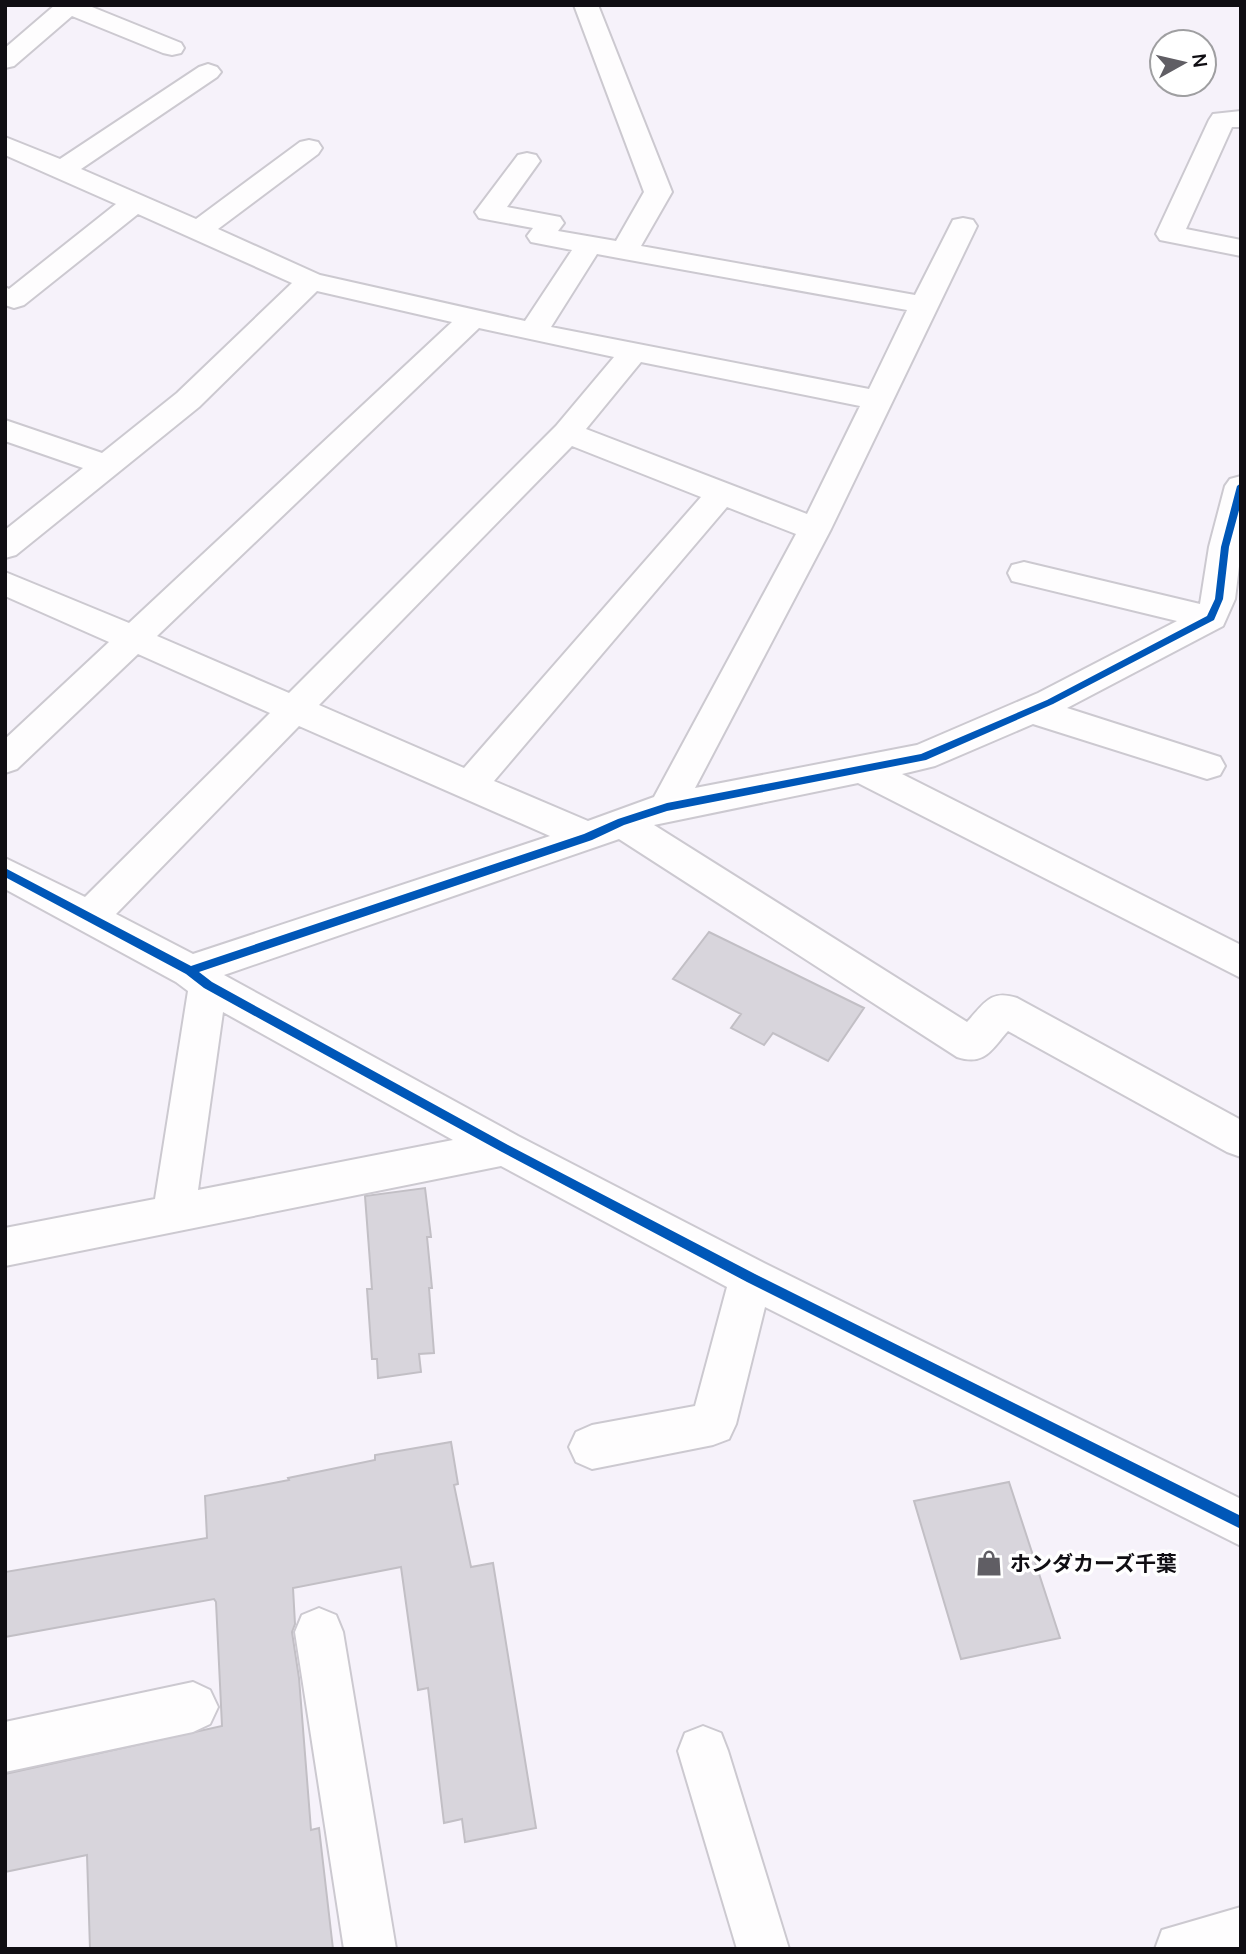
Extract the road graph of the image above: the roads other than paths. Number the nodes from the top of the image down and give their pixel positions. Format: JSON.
{"nodes":[{"id":1,"x":586,"y":5,"type":"edge"},
{"id":2,"x":70,"y":6,"type":"edge"},
{"id":3,"x":172,"y":48,"type":"dead end"},
{"id":4,"x":5,"y":61,"type":"edge"},
{"id":5,"x":208,"y":72,"type":"dead end"},
{"id":6,"x":1241,"y":119,"type":"edge"},
{"id":7,"x":5,"y":145,"type":"edge"},
{"id":8,"x":309,"y":148,"type":"dead end"},
{"id":9,"x":527,"y":161,"type":"dead end"},
{"id":10,"x":63,"y":169,"type":"junction"},
{"id":11,"x":136,"y":202,"type":"junction"},
{"id":12,"x":963,"y":226,"type":"dead end"},
{"id":13,"x":199,"y":230,"type":"junction"},
{"id":14,"x":589,"y":245,"type":"junction"},
{"id":15,"x":1241,"y":247,"type":"edge"},
{"id":16,"x":624,"y":251,"type":"junction"},
{"id":17,"x":311,"y":281,"type":"junction"},
{"id":18,"x":5,"y":296,"type":"edge"},
{"id":19,"x":925,"y":304,"type":"junction"},
{"id":20,"x":472,"y":319,"type":"junction"},
{"id":21,"x":533,"y":332,"type":"junction"},
{"id":22,"x":633,"y":353,"type":"junction"},
{"id":23,"x":878,"y":400,"type":"junction"},
{"id":24,"x":5,"y":430,"type":"edge"},
{"id":25,"x":567,"y":433,"type":"junction"},
{"id":26,"x":105,"y":465,"type":"junction"},
{"id":27,"x":1241,"y":486,"type":"edge"},
{"id":28,"x":721,"y":494,"type":"junction"},
{"id":29,"x":815,"y":529,"type":"junction"},
{"id":30,"x":5,"y":547,"type":"edge"},
{"id":31,"x":1024,"y":573,"type":"dead end"},
{"id":32,"x":5,"y":583,"type":"edge"},
{"id":33,"x":1211,"y":618,"type":"junction"},
{"id":34,"x":135,"y":640,"type":"junction"},
{"id":35,"x":296,"y":710,"type":"junction"},
{"id":36,"x":1031,"y":710,"type":"junction"},
{"id":37,"x":5,"y":760,"type":"edge"},
{"id":38,"x":1207,"y":766,"type":"dead end"},
{"id":39,"x":861,"y":769,"type":"junction"},
{"id":40,"x":469,"y":786,"type":"junction"},
{"id":41,"x":667,"y":807,"type":"junction"},
{"id":42,"x":604,"y":830,"type":"junction"},
{"id":43,"x":5,"y":872,"type":"edge"},
{"id":44,"x":89,"y":917,"type":"junction"},
{"id":45,"x":1241,"y":963,"type":"edge"},
{"id":46,"x":199,"y":978,"type":"junction"},
{"id":47,"x":1241,"y":1140,"type":"edge"},
{"id":48,"x":504,"y":1149,"type":"junction"},
{"id":49,"x":174,"y":1213,"type":"junction"},
{"id":50,"x":5,"y":1247,"type":"edge"},
{"id":51,"x":751,"y":1278,"type":"junction"},
{"id":52,"x":592,"y":1447,"type":"dead end"},
{"id":53,"x":1241,"y":1523,"type":"edge"},
{"id":54,"x":318,"y":1632,"type":"dead end"},
{"id":55,"x":193,"y":1707,"type":"dead end"},
{"id":56,"x":5,"y":1746,"type":"edge"},
{"id":57,"x":703,"y":1751,"type":"dead end"},
{"id":58,"x":1241,"y":1933,"type":"edge"},
{"id":59,"x":370,"y":1949,"type":"edge"},
{"id":60,"x":763,"y":1949,"type":"edge"},
{"id":61,"x":1181,"y":1949,"type":"edge"}],
"edges":[{"from":1,"to":16,"type":"street"},
{"from":2,"to":3,"type":"street"},
{"from":2,"to":4,"type":"street"},
{"from":5,"to":10,"type":"street"},
{"from":6,"to":15,"type":"street"},
{"from":7,"to":10,"type":"street"},
{"from":8,"to":13,"type":"street"},
{"from":9,"to":14,"type":"street"},
{"from":10,"to":11,"type":"street"},
{"from":11,"to":13,"type":"street"},
{"from":11,"to":18,"type":"street"},
{"from":12,"to":19,"type":"street"},
{"from":13,"to":17,"type":"street"},
{"from":14,"to":16,"type":"street"},
{"from":14,"to":21,"type":"street"},
{"from":16,"to":19,"type":"street"},
{"from":17,"to":20,"type":"street"},
{"from":17,"to":26,"type":"street"},
{"from":19,"to":23,"type":"street"},
{"from":20,"to":21,"type":"street"},
{"from":20,"to":34,"type":"street"},
{"from":21,"to":22,"type":"street"},
{"from":22,"to":23,"type":"street"},
{"from":22,"to":25,"type":"street"},
{"from":23,"to":29,"type":"street"},
{"from":24,"to":26,"type":"street"},
{"from":25,"to":28,"type":"street"},
{"from":25,"to":35,"type":"street"},
{"from":26,"to":30,"type":"street"},
{"from":27,"to":33,"type":"street"},
{"from":28,"to":29,"type":"street"},
{"from":28,"to":40,"type":"street"},
{"from":29,"to":41,"type":"street"},
{"from":31,"to":33,"type":"street"},
{"from":32,"to":34,"type":"street"},
{"from":33,"to":36,"type":"street"},
{"from":34,"to":35,"type":"street"},
{"from":34,"to":37,"type":"street"},
{"from":35,"to":40,"type":"street"},
{"from":35,"to":44,"type":"street"},
{"from":36,"to":38,"type":"street"},
{"from":36,"to":39,"type":"street"},
{"from":39,"to":41,"type":"street"},
{"from":39,"to":45,"type":"street"},
{"from":40,"to":42,"type":"street"},
{"from":41,"to":42,"type":"street"},
{"from":42,"to":46,"type":"street"},
{"from":42,"to":47,"type":"street"},
{"from":43,"to":44,"type":"street"},
{"from":44,"to":46,"type":"street"},
{"from":46,"to":48,"type":"street"},
{"from":46,"to":49,"type":"street"},
{"from":48,"to":49,"type":"street"},
{"from":48,"to":51,"type":"street"},
{"from":49,"to":50,"type":"street"},
{"from":51,"to":52,"type":"street"},
{"from":51,"to":53,"type":"street"},
{"from":54,"to":59,"type":"street"},
{"from":55,"to":56,"type":"street"},
{"from":57,"to":60,"type":"street"},
{"from":58,"to":61,"type":"street"}]}
